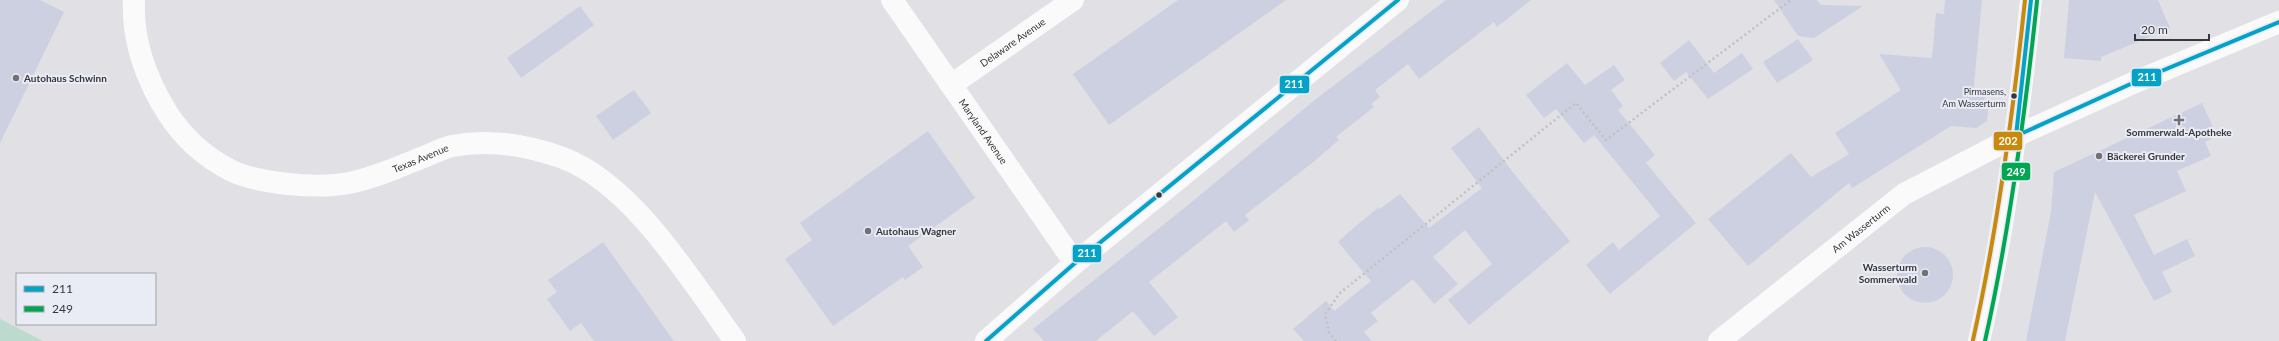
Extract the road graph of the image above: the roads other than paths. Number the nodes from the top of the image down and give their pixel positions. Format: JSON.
{"nodes":[{"id":1,"x":134,"y":0,"type":"edge"},
{"id":2,"x":892,"y":0,"type":"edge"},
{"id":3,"x":1073,"y":0,"type":"edge"},
{"id":4,"x":1398,"y":0,"type":"edge"},
{"id":5,"x":2030,"y":0,"type":"edge"},
{"id":6,"x":2279,"y":22,"type":"edge"},
{"id":7,"x":951,"y":85,"type":"junction"},
{"id":8,"x":2016,"y":136,"type":"junction"},
{"id":9,"x":1075,"y":263,"type":"junction"},
{"id":10,"x":735,"y":341,"type":"edge"},
{"id":11,"x":986,"y":341,"type":"edge"},
{"id":12,"x":1719,"y":341,"type":"edge"},
{"id":13,"x":1979,"y":341,"type":"edge"}],
"edges":[{"from":1,"to":10,"type":"street","name":"Texas Avenue"},
{"from":2,"to":7,"type":"street","name":"Maryland Avenue"},
{"from":3,"to":7,"type":"street","name":"Delaware Avenue"},
{"from":4,"to":9,"type":"street"},
{"from":5,"to":8,"type":"street"},
{"from":6,"to":8,"type":"street","name":"Am Wasserturm"},
{"from":7,"to":9,"type":"street","name":"Maryland Avenue"},
{"from":8,"to":12,"type":"street","name":"Am Wasserturm"},
{"from":8,"to":13,"type":"street"},
{"from":9,"to":11,"type":"street"}]}
